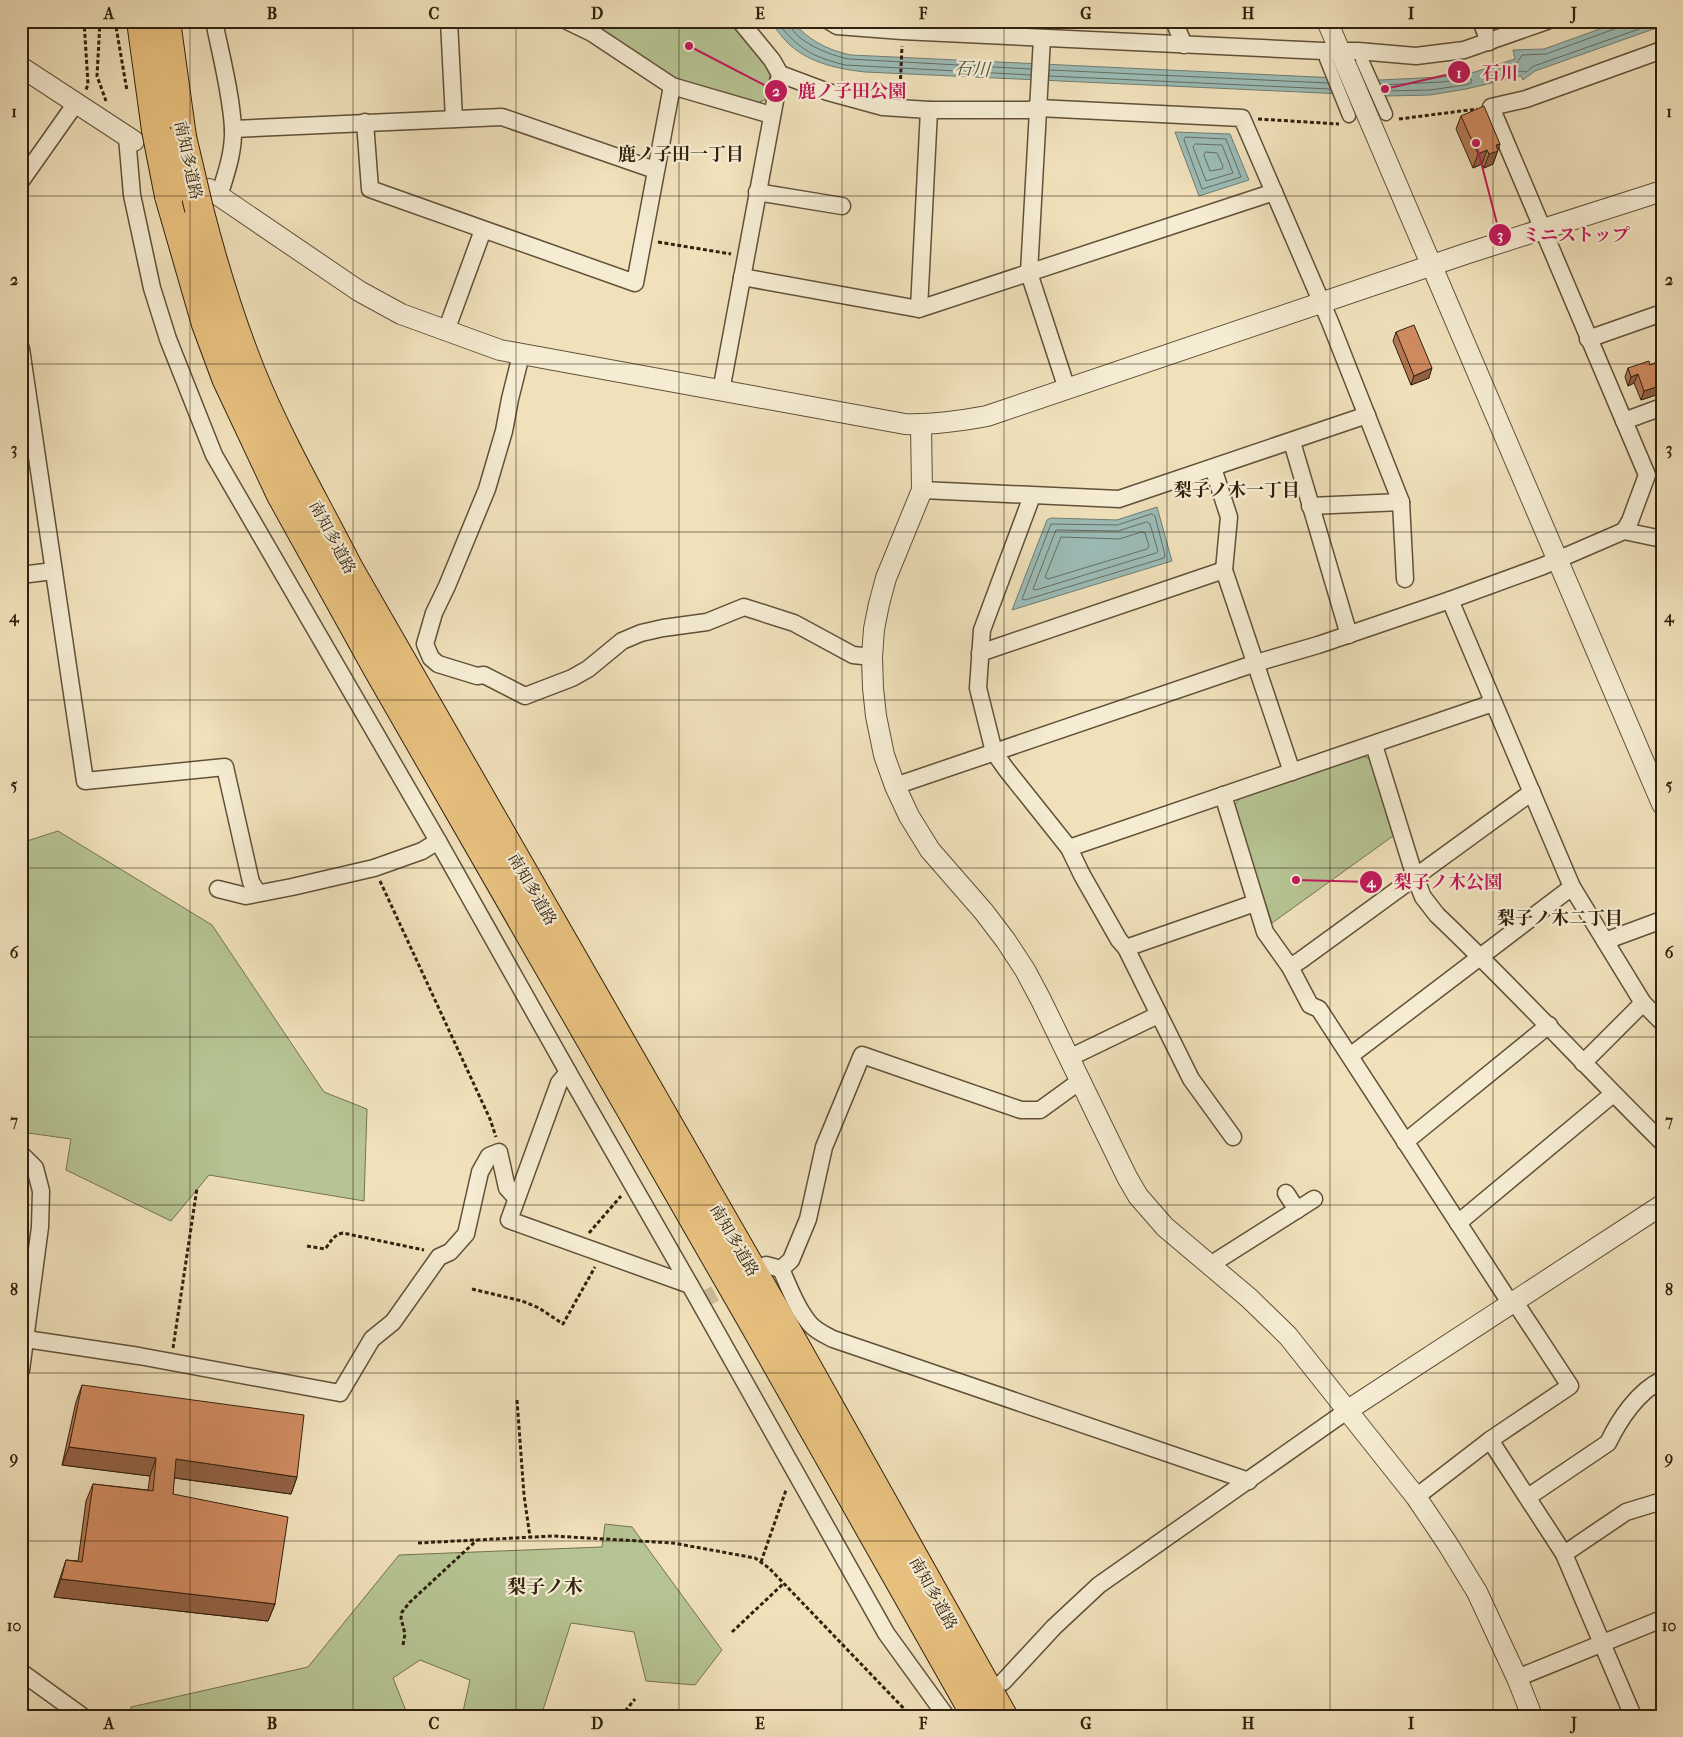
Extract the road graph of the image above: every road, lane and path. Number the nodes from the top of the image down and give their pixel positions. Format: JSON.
{"nodes":[{"id":1,"x":84,"y":21,"type":"edge"},
{"id":2,"x":100,"y":21,"type":"edge"},
{"id":3,"x":141,"y":21,"type":"edge"},
{"id":4,"x":166,"y":21,"type":"edge"},
{"id":5,"x":214,"y":21,"type":"edge"},
{"id":6,"x":449,"y":21,"type":"edge"},
{"id":7,"x":567,"y":21,"type":"edge"},
{"id":8,"x":740,"y":21,"type":"edge"},
{"id":9,"x":829,"y":21,"type":"edge"},
{"id":10,"x":1174,"y":21,"type":"edge"},
{"id":11,"x":1327,"y":21,"type":"edge"},
{"id":12,"x":1480,"y":21,"type":"edge"},
{"id":13,"x":1547,"y":21,"type":"edge"},
{"id":14,"x":881,"y":26,"type":"edge"},
{"id":15,"x":1042,"y":38,"type":"junction"},
{"id":16,"x":1489,"y":42,"type":"junction"},
{"id":17,"x":902,"y":43,"type":"dead end"},
{"id":18,"x":1184,"y":45,"type":"junction"},
{"id":19,"x":1662,"y":50,"type":"edge"},
{"id":20,"x":1333,"y":55,"type":"junction"},
{"id":21,"x":1362,"y":60,"type":"dead end"},
{"id":22,"x":21,"y":67,"type":"edge"},
{"id":23,"x":780,"y":74,"type":"junction"},
{"id":24,"x":672,"y":86,"type":"junction"},
{"id":25,"x":899,"y":100,"type":"dead end"},
{"id":26,"x":76,"y":103,"type":"junction"},
{"id":27,"x":1038,"y":105,"type":"junction"},
{"id":28,"x":1490,"y":107,"type":"junction"},
{"id":29,"x":109,"y":108,"type":"dead end"},
{"id":30,"x":929,"y":110,"type":"junction"},
{"id":31,"x":771,"y":115,"type":"junction"},
{"id":32,"x":1368,"y":117,"type":"junction"},
{"id":33,"x":454,"y":118,"type":"junction"},
{"id":34,"x":1242,"y":118,"type":"junction"},
{"id":35,"x":365,"y":122,"type":"junction"},
{"id":36,"x":233,"y":129,"type":"junction"},
{"id":37,"x":139,"y":136,"type":"junction"},
{"id":38,"x":655,"y":170,"type":"junction"},
{"id":39,"x":21,"y":181,"type":"edge"},
{"id":40,"x":1662,"y":190,"type":"edge"},
{"id":41,"x":757,"y":192,"type":"junction"},
{"id":42,"x":1274,"y":192,"type":"junction"},
{"id":43,"x":209,"y":198,"type":"junction"},
{"id":44,"x":842,"y":206,"type":"dead end"},
{"id":45,"x":483,"y":230,"type":"junction"},
{"id":46,"x":1543,"y":230,"type":"junction"},
{"id":47,"x":642,"y":239,"type":"junction"},
{"id":48,"x":746,"y":256,"type":"junction"},
{"id":49,"x":1432,"y":266,"type":"junction"},
{"id":50,"x":1029,"y":273,"type":"junction"},
{"id":51,"x":742,"y":277,"type":"junction"},
{"id":52,"x":1322,"y":304,"type":"junction"},
{"id":53,"x":919,"y":309,"type":"junction"},
{"id":54,"x":1662,"y":313,"type":"edge"},
{"id":55,"x":446,"y":332,"type":"junction"},
{"id":56,"x":1588,"y":339,"type":"junction"},
{"id":57,"x":21,"y":349,"type":"edge"},
{"id":58,"x":521,"y":354,"type":"junction"},
{"id":59,"x":1067,"y":389,"type":"junction"},
{"id":60,"x":721,"y":391,"type":"junction"},
{"id":61,"x":1662,"y":407,"type":"edge"},
{"id":62,"x":1366,"y":416,"type":"junction"},
{"id":63,"x":1624,"y":421,"type":"junction"},
{"id":64,"x":922,"y":425,"type":"junction"},
{"id":65,"x":1292,"y":442,"type":"junction"},
{"id":66,"x":1213,"y":468,"type":"junction"},
{"id":67,"x":922,"y":490,"type":"junction"},
{"id":68,"x":1032,"y":496,"type":"junction"},
{"id":69,"x":1401,"y":502,"type":"junction"},
{"id":70,"x":1310,"y":506,"type":"junction"},
{"id":71,"x":1624,"y":531,"type":"junction"},
{"id":72,"x":1662,"y":539,"type":"edge"},
{"id":73,"x":1557,"y":559,"type":"junction"},
{"id":74,"x":1224,"y":570,"type":"junction"},
{"id":75,"x":53,"y":571,"type":"junction"},
{"id":76,"x":21,"y":575,"type":"edge"},
{"id":77,"x":1405,"y":579,"type":"dead end"},
{"id":78,"x":1450,"y":600,"type":"junction"},
{"id":79,"x":1349,"y":635,"type":"junction"},
{"id":80,"x":980,"y":653,"type":"junction"},
{"id":81,"x":872,"y":656,"type":"junction"},
{"id":82,"x":1256,"y":663,"type":"junction"},
{"id":83,"x":1493,"y":703,"type":"junction"},
{"id":84,"x":1374,"y":744,"type":"junction"},
{"id":85,"x":994,"y":752,"type":"junction"},
{"id":86,"x":1292,"y":772,"type":"junction"},
{"id":87,"x":895,"y":786,"type":"junction"},
{"id":88,"x":1532,"y":792,"type":"junction"},
{"id":89,"x":1223,"y":795,"type":"junction"},
{"id":90,"x":1662,"y":804,"type":"edge"},
{"id":91,"x":438,"y":841,"type":"junction"},
{"id":92,"x":1069,"y":848,"type":"junction"},
{"id":93,"x":374,"y":868,"type":"junction"},
{"id":94,"x":1415,"y":878,"type":"junction"},
{"id":95,"x":1572,"y":887,"type":"junction"},
{"id":96,"x":218,"y":889,"type":"dead end"},
{"id":97,"x":258,"y":893,"type":"junction"},
{"id":98,"x":1255,"y":903,"type":"junction"},
{"id":99,"x":1662,"y":920,"type":"edge"},
{"id":100,"x":1605,"y":941,"type":"junction"},
{"id":101,"x":1126,"y":948,"type":"junction"},
{"id":102,"x":1481,"y":957,"type":"junction"},
{"id":103,"x":1290,"y":967,"type":"junction"},
{"id":104,"x":1643,"y":1003,"type":"junction"},
{"id":105,"x":1158,"y":1015,"type":"junction"},
{"id":106,"x":1662,"y":1022,"type":"edge"},
{"id":107,"x":1549,"y":1025,"type":"junction"},
{"id":108,"x":1350,"y":1056,"type":"junction"},
{"id":109,"x":1069,"y":1058,"type":"junction"},
{"id":110,"x":1583,"y":1063,"type":"junction"},
{"id":111,"x":568,"y":1072,"type":"junction"},
{"id":112,"x":1080,"y":1081,"type":"junction"},
{"id":113,"x":1613,"y":1094,"type":"junction"},
{"id":114,"x":1233,"y":1137,"type":"dead end"},
{"id":115,"x":1406,"y":1142,"type":"junction"},
{"id":116,"x":1662,"y":1142,"type":"edge"},
{"id":117,"x":499,"y":1152,"type":"junction"},
{"id":118,"x":21,"y":1154,"type":"edge"},
{"id":119,"x":634,"y":1187,"type":"junction"},
{"id":120,"x":197,"y":1188,"type":"dead end"},
{"id":121,"x":1286,"y":1193,"type":"dead end"},
{"id":122,"x":516,"y":1198,"type":"junction"},
{"id":123,"x":1314,"y":1199,"type":"dead end"},
{"id":124,"x":1662,"y":1205,"type":"edge"},
{"id":125,"x":1297,"y":1210,"type":"junction"},
{"id":126,"x":1458,"y":1223,"type":"junction"},
{"id":127,"x":307,"y":1246,"type":"dead end"},
{"id":128,"x":582,"y":1247,"type":"junction"},
{"id":129,"x":602,"y":1254,"type":"junction"},
{"id":130,"x":439,"y":1257,"type":"junction"},
{"id":131,"x":1210,"y":1265,"type":"junction"},
{"id":132,"x":690,"y":1285,"type":"junction"},
{"id":133,"x":472,"y":1289,"type":"dead end"},
{"id":134,"x":1515,"y":1302,"type":"junction"},
{"id":135,"x":26,"y":1339,"type":"junction"},
{"id":136,"x":171,"y":1362,"type":"junction"},
{"id":137,"x":21,"y":1370,"type":"edge"},
{"id":138,"x":1662,"y":1380,"type":"edge"},
{"id":139,"x":517,"y":1400,"type":"dead end"},
{"id":140,"x":1348,"y":1410,"type":"junction"},
{"id":141,"x":1490,"y":1440,"type":"junction"},
{"id":142,"x":796,"y":1473,"type":"junction"},
{"id":143,"x":1248,"y":1481,"type":"junction"},
{"id":144,"x":1528,"y":1496,"type":"junction"},
{"id":145,"x":1416,"y":1498,"type":"junction"},
{"id":146,"x":1662,"y":1501,"type":"edge"},
{"id":147,"x":530,"y":1537,"type":"junction"},
{"id":148,"x":477,"y":1540,"type":"junction"},
{"id":149,"x":418,"y":1543,"type":"dead end"},
{"id":150,"x":1564,"y":1554,"type":"junction"},
{"id":151,"x":761,"y":1562,"type":"junction"},
{"id":152,"x":784,"y":1583,"type":"junction"},
{"id":153,"x":1662,"y":1619,"type":"edge"},
{"id":154,"x":732,"y":1632,"type":"dead end"},
{"id":155,"x":1602,"y":1644,"type":"junction"},
{"id":156,"x":403,"y":1646,"type":"dead end"},
{"id":157,"x":21,"y":1672,"type":"edge"},
{"id":158,"x":1517,"y":1678,"type":"junction"},
{"id":159,"x":1003,"y":1682,"type":"dead end"},
{"id":160,"x":635,"y":1699,"type":"dead end"},
{"id":161,"x":714,"y":1711,"type":"dead end"},
{"id":162,"x":945,"y":1715,"type":"edge"},
{"id":163,"x":82,"y":1716,"type":"edge"},
{"id":164,"x":621,"y":1716,"type":"edge"},
{"id":165,"x":710,"y":1716,"type":"edge"},
{"id":166,"x":911,"y":1716,"type":"edge"},
{"id":167,"x":976,"y":1716,"type":"edge"},
{"id":168,"x":1003,"y":1716,"type":"edge"},
{"id":169,"x":1532,"y":1716,"type":"edge"},
{"id":170,"x":1632,"y":1716,"type":"edge"}],
"edges":[{"from":1,"to":26,"type":"path"},
{"from":2,"to":29,"type":"path"},
{"from":3,"to":37,"type":"highway","name":"南知多道路"},
{"from":4,"to":43,"type":"highway","name":"南知多道路","bridge":true},
{"from":5,"to":36,"type":"street"},
{"from":6,"to":33,"type":"street"},
{"from":7,"to":24,"type":"street"},
{"from":8,"to":23,"type":"street"},
{"from":9,"to":14,"type":"street"},
{"from":10,"to":18,"type":"street"},
{"from":11,"to":20,"type":"street"},
{"from":12,"to":16,"type":"street"},
{"from":13,"to":16,"type":"street"},
{"from":14,"to":15,"type":"street"},
{"from":15,"to":18,"type":"street"},
{"from":15,"to":27,"type":"street"},
{"from":16,"to":20,"type":"street"},
{"from":17,"to":25,"type":"path"},
{"from":18,"to":20,"type":"street"},
{"from":19,"to":28,"type":"street"},
{"from":20,"to":32,"type":"street"},
{"from":21,"to":32,"type":"street"},
{"from":22,"to":26,"type":"street"},
{"from":23,"to":30,"type":"street"},
{"from":23,"to":31,"type":"street"},
{"from":24,"to":31,"type":"street"},
{"from":24,"to":38,"type":"street"},
{"from":26,"to":37,"type":"street"},
{"from":26,"to":39,"type":"street"},
{"from":27,"to":30,"type":"street"},
{"from":27,"to":34,"type":"street"},
{"from":27,"to":50,"type":"street"},
{"from":28,"to":32,"type":"path"},
{"from":28,"to":46,"type":"street"},
{"from":30,"to":53,"type":"street"},
{"from":31,"to":41,"type":"street"},
{"from":32,"to":34,"type":"path"},
{"from":32,"to":49,"type":"street"},
{"from":33,"to":35,"type":"street"},
{"from":33,"to":38,"type":"street"},
{"from":34,"to":42,"type":"street"},
{"from":35,"to":36,"type":"street"},
{"from":35,"to":45,"type":"street"},
{"from":36,"to":43,"type":"street"},
{"from":37,"to":91,"type":"street"},
{"from":37,"to":167,"type":"highway","name":"南知多道路","bridge":true},
{"from":38,"to":47,"type":"street"},
{"from":40,"to":46,"type":"street"},
{"from":41,"to":44,"type":"street"},
{"from":41,"to":48,"type":"street"},
{"from":42,"to":50,"type":"street"},
{"from":42,"to":52,"type":"street"},
{"from":43,"to":55,"type":"street"},
{"from":43,"to":168,"type":"highway","name":"南知多道路"},
{"from":45,"to":47,"type":"street"},
{"from":45,"to":55,"type":"street"},
{"from":46,"to":49,"type":"street"},
{"from":46,"to":56,"type":"street"},
{"from":47,"to":48,"type":"path"},
{"from":48,"to":51,"type":"street"},
{"from":49,"to":52,"type":"street"},
{"from":49,"to":73,"type":"street"},
{"from":50,"to":53,"type":"street"},
{"from":50,"to":59,"type":"street"},
{"from":51,"to":53,"type":"street"},
{"from":51,"to":60,"type":"street"},
{"from":52,"to":59,"type":"street"},
{"from":52,"to":62,"type":"street"},
{"from":54,"to":56,"type":"street"},
{"from":55,"to":58,"type":"street"},
{"from":56,"to":63,"type":"street"},
{"from":57,"to":75,"type":"street"},
{"from":58,"to":60,"type":"street"},
{"from":58,"to":81,"type":"street"},
{"from":59,"to":64,"type":"street"},
{"from":60,"to":64,"type":"street"},
{"from":61,"to":63,"type":"street"},
{"from":62,"to":65,"type":"street"},
{"from":62,"to":69,"type":"street"},
{"from":63,"to":71,"type":"street"},
{"from":64,"to":67,"type":"street"},
{"from":65,"to":66,"type":"street"},
{"from":65,"to":70,"type":"street"},
{"from":66,"to":68,"type":"street"},
{"from":66,"to":74,"type":"street"},
{"from":67,"to":68,"type":"street"},
{"from":67,"to":81,"type":"street"},
{"from":68,"to":80,"type":"street"},
{"from":69,"to":70,"type":"street"},
{"from":69,"to":77,"type":"street"},
{"from":70,"to":79,"type":"street"},
{"from":71,"to":72,"type":"street"},
{"from":71,"to":73,"type":"street"},
{"from":73,"to":78,"type":"street"},
{"from":73,"to":90,"type":"street"},
{"from":74,"to":80,"type":"street"},
{"from":74,"to":82,"type":"street"},
{"from":75,"to":76,"type":"street"},
{"from":75,"to":97,"type":"street"},
{"from":78,"to":79,"type":"street"},
{"from":78,"to":83,"type":"street"},
{"from":79,"to":82,"type":"street"},
{"from":80,"to":85,"type":"street"},
{"from":81,"to":87,"type":"street"},
{"from":82,"to":85,"type":"street"},
{"from":82,"to":86,"type":"street"},
{"from":83,"to":84,"type":"street"},
{"from":83,"to":88,"type":"street"},
{"from":84,"to":86,"type":"street"},
{"from":84,"to":94,"type":"street"},
{"from":85,"to":87,"type":"street"},
{"from":85,"to":92,"type":"street"},
{"from":86,"to":89,"type":"street"},
{"from":87,"to":109,"type":"street"},
{"from":88,"to":94,"type":"street"},
{"from":88,"to":95,"type":"street"},
{"from":89,"to":92,"type":"street"},
{"from":89,"to":98,"type":"street"},
{"from":91,"to":93,"type":"street"},
{"from":91,"to":111,"type":"street"},
{"from":92,"to":101,"type":"street"},
{"from":93,"to":97,"type":"street"},
{"from":93,"to":117,"type":"path"},
{"from":94,"to":102,"type":"street"},
{"from":94,"to":103,"type":"street"},
{"from":95,"to":100,"type":"street"},
{"from":95,"to":102,"type":"street"},
{"from":96,"to":97,"type":"street"},
{"from":98,"to":101,"type":"street"},
{"from":98,"to":103,"type":"street"},
{"from":99,"to":100,"type":"street"},
{"from":100,"to":104,"type":"street"},
{"from":101,"to":105,"type":"street"},
{"from":102,"to":107,"type":"street"},
{"from":102,"to":108,"type":"street"},
{"from":103,"to":108,"type":"street"},
{"from":104,"to":106,"type":"street"},
{"from":104,"to":110,"type":"street"},
{"from":105,"to":109,"type":"street"},
{"from":105,"to":114,"type":"street"},
{"from":107,"to":110,"type":"street"},
{"from":107,"to":115,"type":"street"},
{"from":108,"to":115,"type":"street"},
{"from":109,"to":112,"type":"street"},
{"from":110,"to":113,"type":"street"},
{"from":111,"to":119,"type":"street"},
{"from":111,"to":122,"type":"street"},
{"from":112,"to":131,"type":"street"},
{"from":112,"to":143,"type":"street"},
{"from":113,"to":116,"type":"street"},
{"from":113,"to":126,"type":"street"},
{"from":115,"to":126,"type":"street"},
{"from":117,"to":122,"type":"street"},
{"from":117,"to":130,"type":"street"},
{"from":118,"to":135,"type":"street"},
{"from":119,"to":128,"type":"path"},
{"from":119,"to":132,"type":"street"},
{"from":120,"to":136,"type":"path"},
{"from":121,"to":125,"type":"street"},
{"from":122,"to":128,"type":"street"},
{"from":123,"to":125,"type":"street"},
{"from":124,"to":134,"type":"street"},
{"from":125,"to":131,"type":"street"},
{"from":126,"to":134,"type":"street"},
{"from":127,"to":130,"type":"path"},
{"from":128,"to":129,"type":"street"},
{"from":129,"to":132,"type":"street"},
{"from":129,"to":133,"type":"path"},
{"from":130,"to":136,"type":"street"},
{"from":131,"to":140,"type":"street"},
{"from":132,"to":142,"type":"street"},
{"from":134,"to":140,"type":"street"},
{"from":134,"to":141,"type":"street"},
{"from":135,"to":136,"type":"street"},
{"from":135,"to":137,"type":"street"},
{"from":138,"to":144,"type":"street"},
{"from":139,"to":147,"type":"path"},
{"from":140,"to":143,"type":"street"},
{"from":140,"to":145,"type":"street"},
{"from":141,"to":144,"type":"street"},
{"from":141,"to":145,"type":"street"},
{"from":142,"to":151,"type":"path"},
{"from":142,"to":162,"type":"street"},
{"from":143,"to":159,"type":"street"},
{"from":144,"to":150,"type":"street"},
{"from":145,"to":158,"type":"street"},
{"from":146,"to":150,"type":"street"},
{"from":147,"to":148,"type":"path"},
{"from":147,"to":151,"type":"path"},
{"from":148,"to":149,"type":"path"},
{"from":148,"to":156,"type":"path"},
{"from":150,"to":155,"type":"street"},
{"from":151,"to":152,"type":"path"},
{"from":152,"to":154,"type":"path"},
{"from":152,"to":166,"type":"path"},
{"from":153,"to":155,"type":"street"},
{"from":155,"to":158,"type":"street"},
{"from":155,"to":170,"type":"street"},
{"from":157,"to":163,"type":"street"},
{"from":158,"to":169,"type":"street"},
{"from":160,"to":164,"type":"path"},
{"from":161,"to":165,"type":"path"}]}
